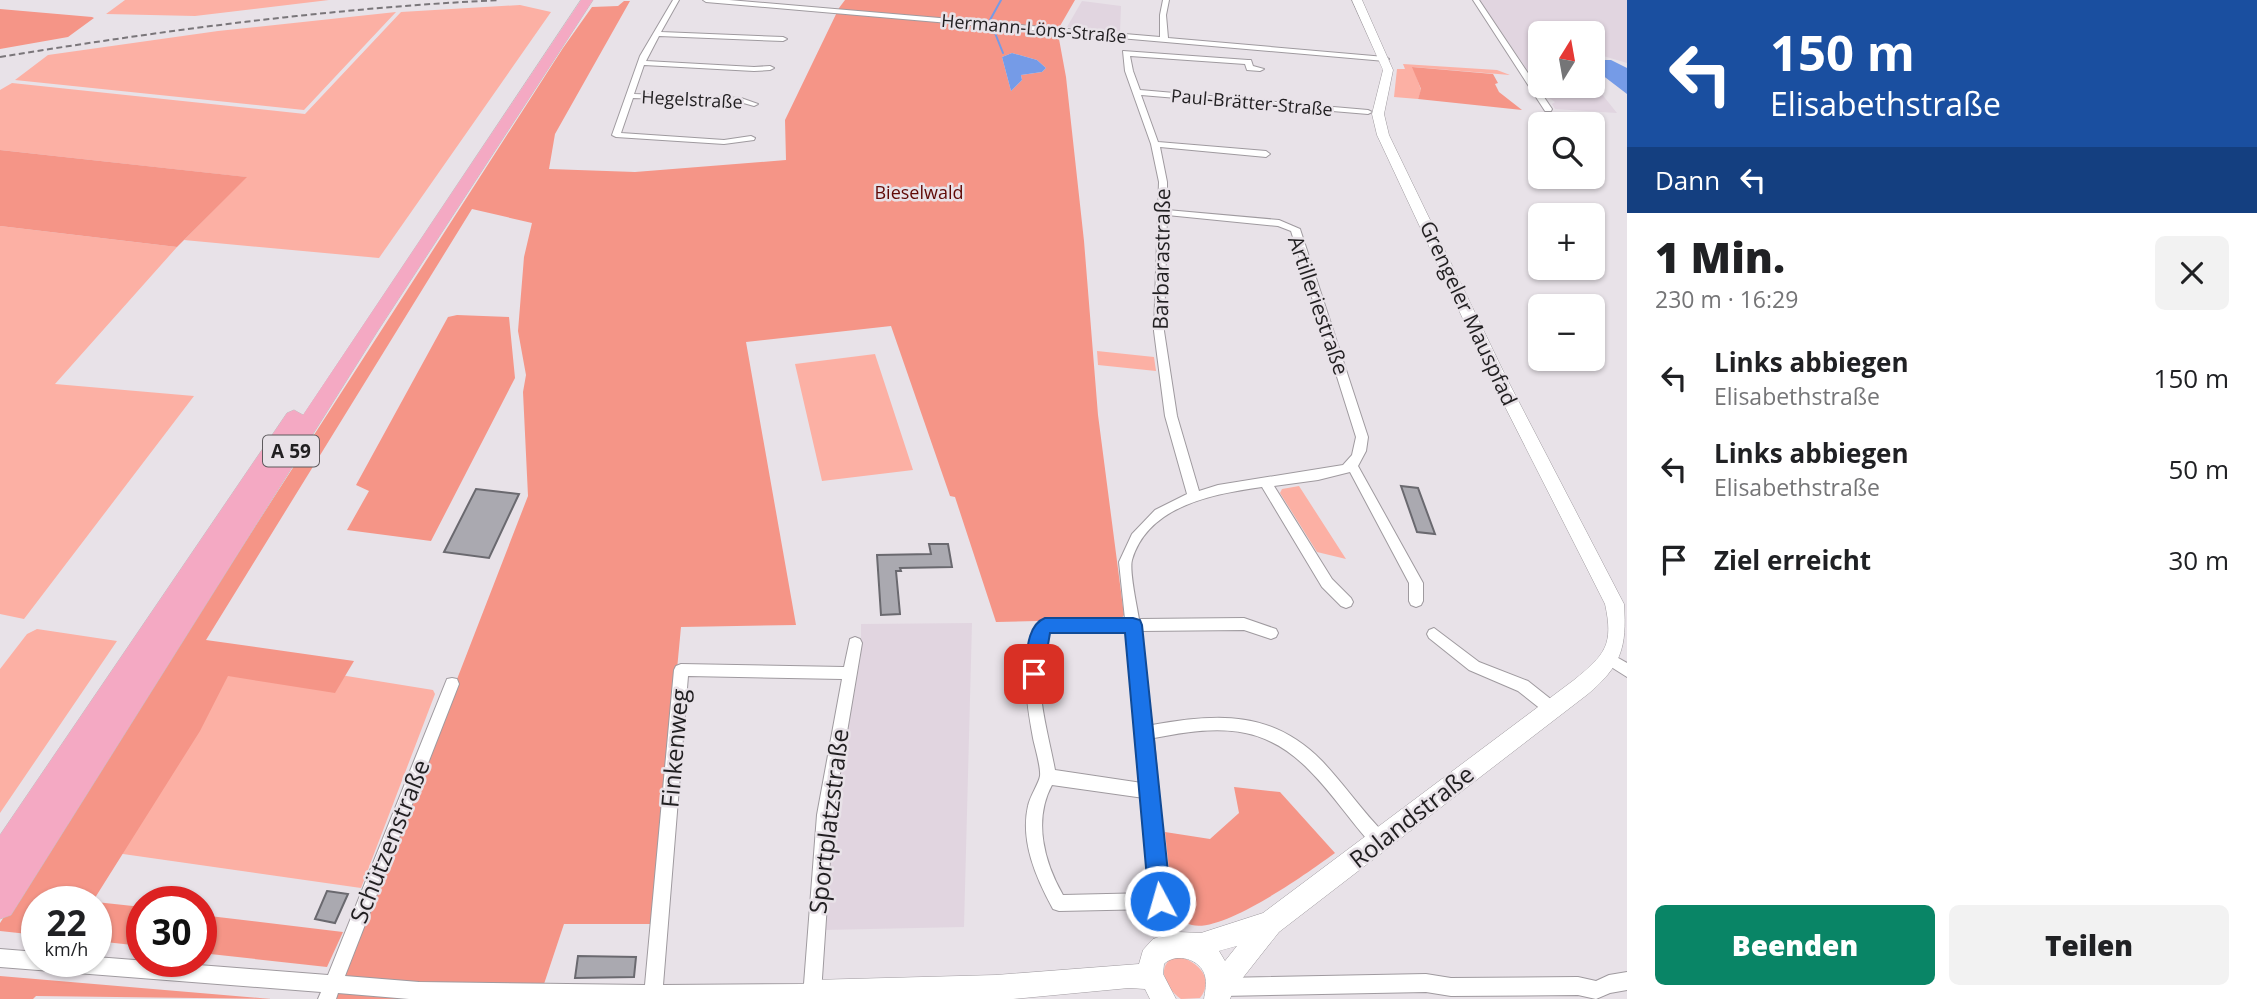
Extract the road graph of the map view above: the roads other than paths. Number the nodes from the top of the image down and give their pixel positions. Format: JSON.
{"nodes":[{"id":1,"x":576,"y":0,"type":"edge"},
{"id":2,"x":587,"y":0,"type":"edge"},
{"id":3,"x":676,"y":0,"type":"edge"},
{"id":4,"x":706,"y":0,"type":"edge"},
{"id":5,"x":1166,"y":0,"type":"edge"},
{"id":6,"x":1357,"y":0,"type":"edge"},
{"id":7,"x":1476,"y":0,"type":"edge"},
{"id":8,"x":757,"y":2,"type":"edge"},
{"id":9,"x":656,"y":34,"type":"junction"},
{"id":10,"x":783,"y":39,"type":"dead end"},
{"id":11,"x":1164,"y":40,"type":"junction"},
{"id":12,"x":641,"y":62,"type":"junction"},
{"id":13,"x":1386,"y":64,"type":"junction"},
{"id":14,"x":770,"y":68,"type":"dead end"},
{"id":15,"x":1260,"y":69,"type":"dead end"},
{"id":16,"x":1136,"y":92,"type":"junction"},
{"id":17,"x":630,"y":96,"type":"junction"},
{"id":18,"x":754,"y":104,"type":"dead end"},
{"id":19,"x":1548,"y":109,"type":"dead end"},
{"id":20,"x":1368,"y":112,"type":"dead end"},
{"id":21,"x":751,"y":138,"type":"dead end"},
{"id":22,"x":1155,"y":144,"type":"junction"},
{"id":23,"x":1266,"y":154,"type":"dead end"},
{"id":24,"x":1164,"y":212,"type":"junction"},
{"id":25,"x":1352,"y":466,"type":"junction"},
{"id":26,"x":1266,"y":483,"type":"junction"},
{"id":27,"x":1194,"y":496,"type":"junction"},
{"id":28,"x":1416,"y":601,"type":"dead end"},
{"id":29,"x":1346,"y":602,"type":"dead end"},
{"id":30,"x":1620,"y":620,"type":"joint"},
{"id":31,"x":1133,"y":625,"type":"junction"},
{"id":32,"x":1272,"y":633,"type":"dead end"},
{"id":33,"x":1434,"y":634,"type":"dead end"},
{"id":34,"x":855,"y":643,"type":"dead end"},
{"id":35,"x":1620,"y":666,"type":"edge"},
{"id":36,"x":850,"y":673,"type":"junction"},
{"id":37,"x":452,"y":684,"type":"dead end"},
{"id":38,"x":1552,"y":709,"type":"junction"},
{"id":39,"x":1146,"y":733,"type":"junction"},
{"id":40,"x":1048,"y":777,"type":"junction"},
{"id":41,"x":1149,"y":791,"type":"junction"},
{"id":42,"x":1379,"y":840,"type":"junction"},
{"id":43,"x":0,"y":861,"type":"edge"},
{"id":44,"x":1160,"y":901,"type":"junction"},
{"id":45,"x":0,"y":904,"type":"edge"},
{"id":46,"x":1270,"y":923,"type":"junction"},
{"id":47,"x":1181,"y":945,"type":"junction"},
{"id":48,"x":0,"y":958,"type":"edge"},
{"id":49,"x":1627,"y":981,"type":"edge"},
{"id":50,"x":1158,"y":988,"type":"edge"},
{"id":51,"x":330,"y":993,"type":"edge"},
{"id":52,"x":653,"y":993,"type":"junction"},
{"id":53,"x":1219,"y":995,"type":"edge"},
{"id":54,"x":1597,"y":995,"type":"edge"},
{"id":55,"x":544,"y":996,"type":"edge"},
{"id":56,"x":812,"y":996,"type":"edge"}],
"edges":[{"from":1,"to":43,"type":"highway","number":"A 59"},
{"from":2,"to":45,"type":"highway","number":"A 59"},
{"from":3,"to":9,"type":"street"},
{"from":4,"to":8,"type":"street","name":"Hermann-Löns-Straße"},
{"from":5,"to":11,"type":"street"},
{"from":6,"to":13,"type":"main road"},
{"from":7,"to":19,"type":"street"},
{"from":8,"to":11,"type":"street","name":"Hermann-Löns-Straße"},
{"from":9,"to":10,"type":"street"},
{"from":9,"to":12,"type":"street"},
{"from":11,"to":13,"type":"street","name":"Hermann-Löns-Straße"},
{"from":12,"to":14,"type":"street"},
{"from":12,"to":17,"type":"street"},
{"from":13,"to":30,"type":"main road","name":"Grengeler Mauspfad"},
{"from":15,"to":16,"type":"street","name":"Barbarastraße"},
{"from":16,"to":20,"type":"street","name":"Paul-Brätter-Straße"},
{"from":16,"to":22,"type":"street","name":"Barbarastraße"},
{"from":17,"to":18,"type":"street","name":"Hegelstraße"},
{"from":17,"to":21,"type":"street"},
{"from":22,"to":23,"type":"street"},
{"from":22,"to":24,"type":"street","name":"Barbarastraße"},
{"from":24,"to":25,"type":"street","name":"Artilleriestraße"},
{"from":24,"to":27,"type":"street","name":"Barbarastraße"},
{"from":25,"to":26,"type":"street"},
{"from":25,"to":28,"type":"street"},
{"from":26,"to":27,"type":"street"},
{"from":26,"to":29,"type":"street"},
{"from":27,"to":31,"type":"street"},
{"from":30,"to":35,"type":"main road","name":"Rolandstraße"},
{"from":31,"to":32,"type":"street"},
{"from":31,"to":39,"type":"street"},
{"from":31,"to":40,"type":"street"},
{"from":33,"to":38,"type":"street"},
{"from":34,"to":36,"type":"street","name":"Sportplatzstraße"},
{"from":35,"to":38,"type":"main road","name":"Rolandstraße"},
{"from":36,"to":52,"type":"street","name":"Finkenweg"},
{"from":36,"to":56,"type":"street","name":"Sportplatzstraße"},
{"from":37,"to":51,"type":"street","name":"Schützenstraße"},
{"from":38,"to":42,"type":"main road","name":"Rolandstraße"},
{"from":39,"to":41,"type":"street"},
{"from":39,"to":42,"type":"street"},
{"from":40,"to":41,"type":"street"},
{"from":40,"to":44,"type":"street"},
{"from":41,"to":44,"type":"street"},
{"from":42,"to":46,"type":"main road","name":"Rolandstraße"},
{"from":44,"to":47,"type":"street"},
{"from":46,"to":47,"type":"main road","name":"Rolandstraße"},
{"from":46,"to":53,"type":"main road","name":"Rolandstraße"},
{"from":47,"to":50,"type":"main road"},
{"from":47,"to":53,"type":"main road"},
{"from":48,"to":51,"type":"street"},
{"from":49,"to":54,"type":"street"},
{"from":50,"to":56,"type":"main road"},
{"from":51,"to":55,"type":"street"},
{"from":52,"to":55,"type":"street"},
{"from":52,"to":56,"type":"street"},
{"from":53,"to":54,"type":"street"}]}
